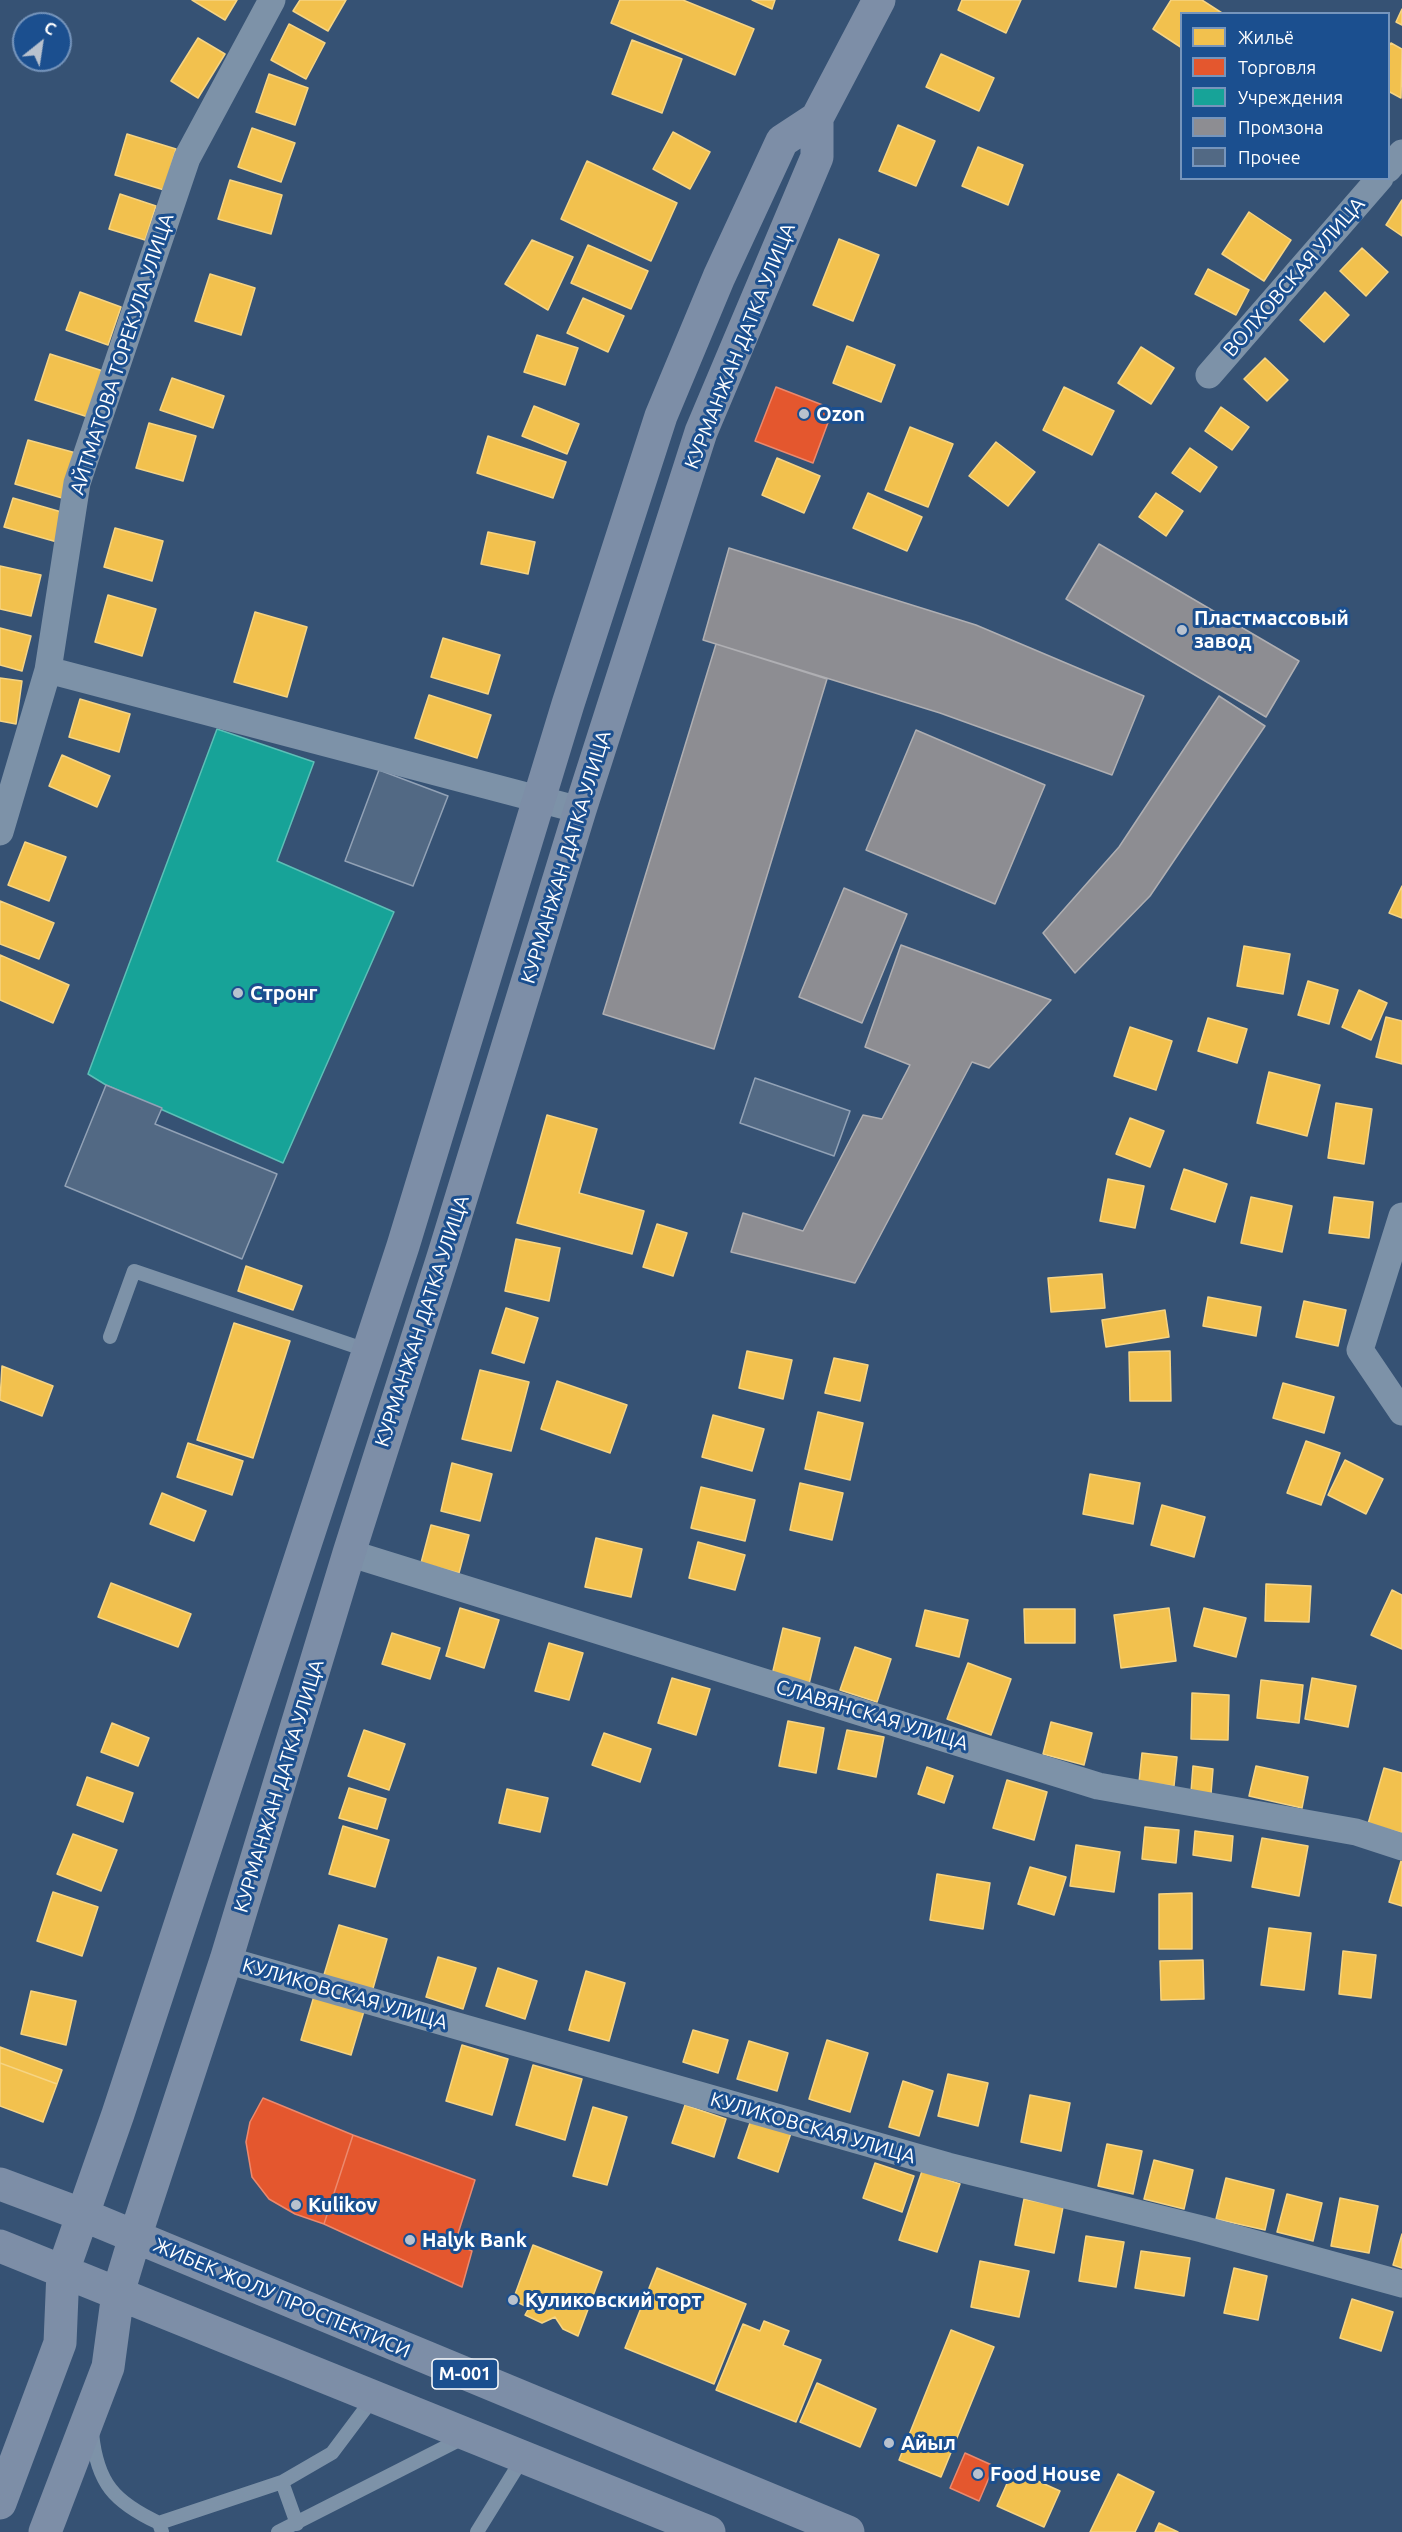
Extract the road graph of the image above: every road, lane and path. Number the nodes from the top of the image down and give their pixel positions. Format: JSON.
{"nodes":[{"id":1,"x":272,"y":0,"type":"edge"},
{"id":2,"x":879,"y":0,"type":"edge"},
{"id":3,"x":817,"y":118,"type":"junction"},
{"id":4,"x":1402,"y":153,"type":"edge"},
{"id":5,"x":1390,"y":168,"type":"edge"},
{"id":6,"x":1378,"y":180,"type":"edge"},
{"id":7,"x":1209,"y":375,"type":"dead end"},
{"id":8,"x":48,"y":670,"type":"junction"},
{"id":9,"x":541,"y":798,"type":"junction"},
{"id":10,"x":580,"y":810,"type":"junction"},
{"id":11,"x":0,"y":832,"type":"edge"},
{"id":12,"x":1402,"y":1216,"type":"edge"},
{"id":13,"x":110,"y":1336,"type":"dead end"},
{"id":14,"x":369,"y":1351,"type":"junction"},
{"id":15,"x":1402,"y":1412,"type":"edge"},
{"id":16,"x":349,"y":1553,"type":"junction"},
{"id":17,"x":1402,"y":1847,"type":"edge"},
{"id":18,"x":226,"y":1960,"type":"junction"},
{"id":19,"x":0,"y":2184,"type":"edge"},
{"id":20,"x":83,"y":2215,"type":"junction"},
{"id":21,"x":135,"y":2236,"type":"junction"},
{"id":22,"x":0,"y":2246,"type":"edge"},
{"id":23,"x":63,"y":2271,"type":"junction"},
{"id":24,"x":1402,"y":2284,"type":"edge"},
{"id":25,"x":118,"y":2293,"type":"junction"},
{"id":26,"x":374,"y":2397,"type":"junction"},
{"id":27,"x":93,"y":2406,"type":"junction"},
{"id":28,"x":468,"y":2436,"type":"junction"},
{"id":29,"x":524,"y":2456,"type":"junction"},
{"id":30,"x":282,"y":2482,"type":"junction"},
{"id":31,"x":0,"y":2503,"type":"edge"},
{"id":32,"x":297,"y":2524,"type":"junction"},
{"id":33,"x":161,"y":2528,"type":"edge"},
{"id":34,"x":45,"y":2532,"type":"edge"},
{"id":35,"x":278,"y":2532,"type":"edge"},
{"id":36,"x":477,"y":2532,"type":"edge"},
{"id":37,"x":709,"y":2532,"type":"edge"},
{"id":38,"x":848,"y":2532,"type":"edge"}],
"edges":[{"from":1,"to":8,"type":"street","name":"АЙТМАТОВА ТОРЕКУЛА УЛИЦА"},
{"from":2,"to":3,"type":"main road","name":"КУРМАНЖАН ДАТКА УЛИЦА"},
{"from":3,"to":9,"type":"main road","name":"КУРМАНЖАН ДАТКА УЛИЦА"},
{"from":3,"to":10,"type":"main road","name":"КУРМАНЖАН ДАТКА УЛИЦА"},
{"from":4,"to":5,"type":"street"},
{"from":6,"to":7,"type":"street","name":"ВОЛХОВСКАЯ УЛИЦА"},
{"from":8,"to":9,"type":"street"},
{"from":8,"to":11,"type":"street","name":"АЙТМАТОВА ТОРЕКУЛА УЛИЦА"},
{"from":9,"to":10,"type":"street"},
{"from":9,"to":14,"type":"main road","name":"КУРМАНЖАН ДАТКА УЛИЦА"},
{"from":10,"to":16,"type":"main road","name":"КУРМАНЖАН ДАТКА УЛИЦА"},
{"from":12,"to":15,"type":"street"},
{"from":13,"to":14,"type":"lane"},
{"from":14,"to":20,"type":"main road","name":"КУРМАНЖАН ДАТКА УЛИЦА"},
{"from":16,"to":17,"type":"street","name":"СЛАВЯНСКАЯ УЛИЦА"},
{"from":16,"to":18,"type":"main road","name":"КУРМАНЖАН ДАТКА УЛИЦА"},
{"from":18,"to":21,"type":"main road","name":"КУРМАНЖАН ДАТКА УЛИЦА"},
{"from":18,"to":24,"type":"street","name":"КУЛИКОВСКАЯ УЛИЦА"},
{"from":19,"to":20,"type":"main road","number":"М-001"},
{"from":20,"to":21,"type":"main road","name":"ЖИБЕК ЖОЛУ ПРОСПЕКТИСИ","number":"М-001"},
{"from":20,"to":23,"type":"main road","name":"КУРМАНЖАН ДАТКА УЛИЦА"},
{"from":21,"to":25,"type":"main road","name":"КУРМАНЖАН ДАТКА УЛИЦА"},
{"from":21,"to":38,"type":"main road","name":"ЖИБЕК ЖОЛУ ПРОСПЕКТИСИ","number":"М-001"},
{"from":22,"to":23,"type":"main road"},
{"from":23,"to":25,"type":"main road"},
{"from":23,"to":31,"type":"main road","name":"КУРМАНЖАН ДАТКА УЛИЦА"},
{"from":25,"to":26,"type":"main road"},
{"from":25,"to":27,"type":"main road","name":"КУРМАНЖАН ДАТКА УЛИЦА"},
{"from":26,"to":28,"type":"main road"},
{"from":26,"to":30,"type":"lane"},
{"from":27,"to":33,"type":"lane"},
{"from":27,"to":34,"type":"main road","name":"КУРМАНЖАН ДАТКА УЛИЦА"},
{"from":28,"to":29,"type":"main road"},
{"from":28,"to":32,"type":"lane"},
{"from":29,"to":36,"type":"lane"},
{"from":29,"to":37,"type":"main road"},
{"from":30,"to":32,"type":"lane"},
{"from":30,"to":33,"type":"lane"},
{"from":32,"to":35,"type":"lane"}]}
